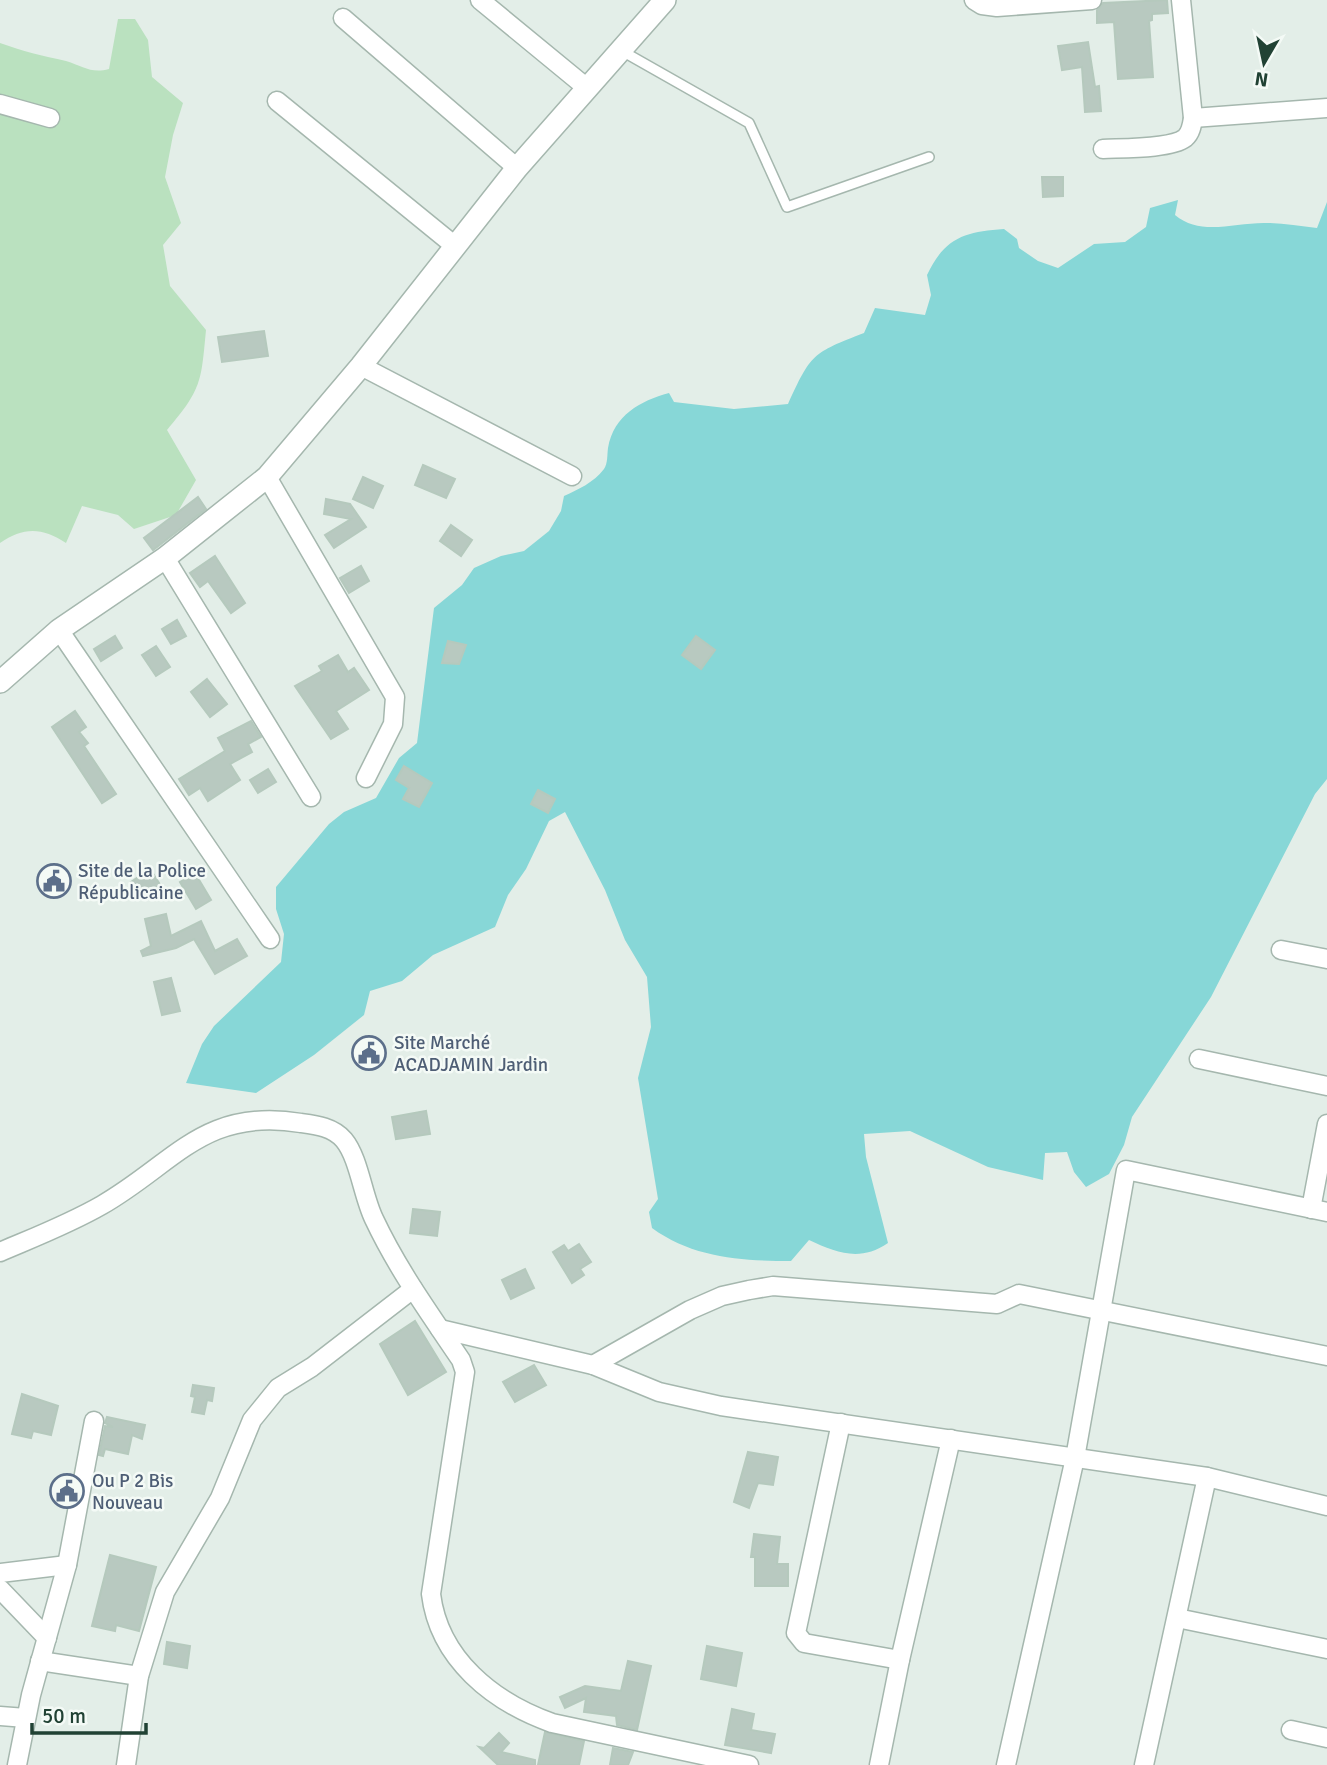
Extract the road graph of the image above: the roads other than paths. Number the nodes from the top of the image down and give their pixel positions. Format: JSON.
{"nodes":[{"id":1,"x":480,"y":0,"type":"edge"},
{"id":2,"x":665,"y":0,"type":"edge"},
{"id":3,"x":974,"y":0,"type":"edge"},
{"id":4,"x":1092,"y":0,"type":"edge"},
{"id":5,"x":1181,"y":0,"type":"edge"},
{"id":6,"x":343,"y":18,"type":"dead end"},
{"id":7,"x":622,"y":51,"type":"junction"},
{"id":8,"x":587,"y":88,"type":"junction"},
{"id":9,"x":278,"y":101,"type":"dead end"},
{"id":10,"x":0,"y":104,"type":"edge"},
{"id":11,"x":1327,"y":108,"type":"edge"},
{"id":12,"x":50,"y":118,"type":"dead end"},
{"id":13,"x":1194,"y":118,"type":"junction"},
{"id":14,"x":1103,"y":149,"type":"dead end"},
{"id":15,"x":929,"y":157,"type":"dead end"},
{"id":16,"x":517,"y":168,"type":"junction"},
{"id":17,"x":455,"y":246,"type":"junction"},
{"id":18,"x":361,"y":366,"type":"junction"},
{"id":19,"x":572,"y":476,"type":"dead end"},
{"id":20,"x":267,"y":477,"type":"junction"},
{"id":21,"x":165,"y":558,"type":"junction"},
{"id":22,"x":59,"y":630,"type":"junction"},
{"id":23,"x":0,"y":682,"type":"edge"},
{"id":24,"x":366,"y":778,"type":"dead end"},
{"id":25,"x":311,"y":797,"type":"dead end"},
{"id":26,"x":270,"y":939,"type":"dead end"},
{"id":27,"x":1281,"y":950,"type":"dead end"},
{"id":28,"x":1327,"y":959,"type":"edge"},
{"id":29,"x":1199,"y":1059,"type":"dead end"},
{"id":30,"x":1327,"y":1086,"type":"edge"},
{"id":31,"x":1327,"y":1124,"type":"edge"},
{"id":32,"x":1319,"y":1210,"type":"edge"},
{"id":33,"x":0,"y":1252,"type":"edge"},
{"id":34,"x":413,"y":1289,"type":"junction"},
{"id":35,"x":1101,"y":1311,"type":"junction"},
{"id":36,"x":440,"y":1329,"type":"junction"},
{"id":37,"x":1327,"y":1356,"type":"edge"},
{"id":38,"x":593,"y":1365,"type":"junction"},
{"id":39,"x":94,"y":1421,"type":"dead end"},
{"id":40,"x":841,"y":1423,"type":"junction"},
{"id":41,"x":951,"y":1439,"type":"junction"},
{"id":42,"x":1075,"y":1458,"type":"junction"},
{"id":43,"x":1207,"y":1476,"type":"junction"},
{"id":44,"x":1327,"y":1506,"type":"edge"},
{"id":45,"x":67,"y":1564,"type":"junction"},
{"id":46,"x":0,"y":1573,"type":"edge"},
{"id":47,"x":0,"y":1589,"type":"edge"},
{"id":48,"x":1177,"y":1618,"type":"junction"},
{"id":49,"x":47,"y":1638,"type":"junction"},
{"id":50,"x":1327,"y":1649,"type":"edge"},
{"id":51,"x":900,"y":1660,"type":"junction"},
{"id":52,"x":40,"y":1661,"type":"junction"},
{"id":53,"x":139,"y":1676,"type":"junction"},
{"id":54,"x":0,"y":1716,"type":"edge"},
{"id":55,"x":26,"y":1718,"type":"junction"},
{"id":56,"x":1291,"y":1730,"type":"dead end"},
{"id":57,"x":1327,"y":1738,"type":"edge"},
{"id":58,"x":18,"y":1765,"type":"edge"},
{"id":59,"x":126,"y":1765,"type":"edge"},
{"id":60,"x":749,"y":1765,"type":"edge"},
{"id":61,"x":880,"y":1765,"type":"edge"},
{"id":62,"x":1006,"y":1765,"type":"edge"},
{"id":63,"x":1144,"y":1765,"type":"edge"}],
"edges":[{"from":1,"to":8,"type":"street"},
{"from":2,"to":7,"type":"street"},
{"from":3,"to":4,"type":"street"},
{"from":5,"to":13,"type":"street"},
{"from":6,"to":16,"type":"street"},
{"from":7,"to":8,"type":"street"},
{"from":7,"to":15,"type":"lane"},
{"from":8,"to":16,"type":"street"},
{"from":9,"to":17,"type":"street"},
{"from":10,"to":12,"type":"street"},
{"from":11,"to":13,"type":"street"},
{"from":13,"to":14,"type":"street"},
{"from":16,"to":17,"type":"street"},
{"from":17,"to":18,"type":"street"},
{"from":18,"to":19,"type":"street"},
{"from":18,"to":20,"type":"street"},
{"from":20,"to":21,"type":"street"},
{"from":20,"to":24,"type":"street"},
{"from":21,"to":22,"type":"street"},
{"from":21,"to":25,"type":"street"},
{"from":22,"to":23,"type":"street"},
{"from":22,"to":26,"type":"street"},
{"from":27,"to":28,"type":"street"},
{"from":29,"to":30,"type":"street"},
{"from":31,"to":32,"type":"street"},
{"from":32,"to":35,"type":"street"},
{"from":33,"to":34,"type":"street"},
{"from":34,"to":36,"type":"street"},
{"from":34,"to":53,"type":"street"},
{"from":35,"to":37,"type":"street"},
{"from":35,"to":38,"type":"street"},
{"from":35,"to":42,"type":"street"},
{"from":36,"to":38,"type":"street"},
{"from":36,"to":60,"type":"street"},
{"from":38,"to":40,"type":"street"},
{"from":39,"to":45,"type":"street"},
{"from":40,"to":41,"type":"street"},
{"from":40,"to":51,"type":"street"},
{"from":41,"to":42,"type":"street"},
{"from":41,"to":51,"type":"street"},
{"from":42,"to":43,"type":"street"},
{"from":42,"to":62,"type":"street"},
{"from":43,"to":44,"type":"street"},
{"from":43,"to":48,"type":"street"},
{"from":45,"to":46,"type":"street"},
{"from":45,"to":49,"type":"street"},
{"from":47,"to":49,"type":"street"},
{"from":48,"to":50,"type":"street"},
{"from":48,"to":63,"type":"street"},
{"from":49,"to":52,"type":"street"},
{"from":51,"to":61,"type":"street"},
{"from":52,"to":53,"type":"street"},
{"from":52,"to":55,"type":"street"},
{"from":53,"to":59,"type":"street"},
{"from":54,"to":55,"type":"street"},
{"from":55,"to":58,"type":"street"},
{"from":56,"to":57,"type":"street"}]}
